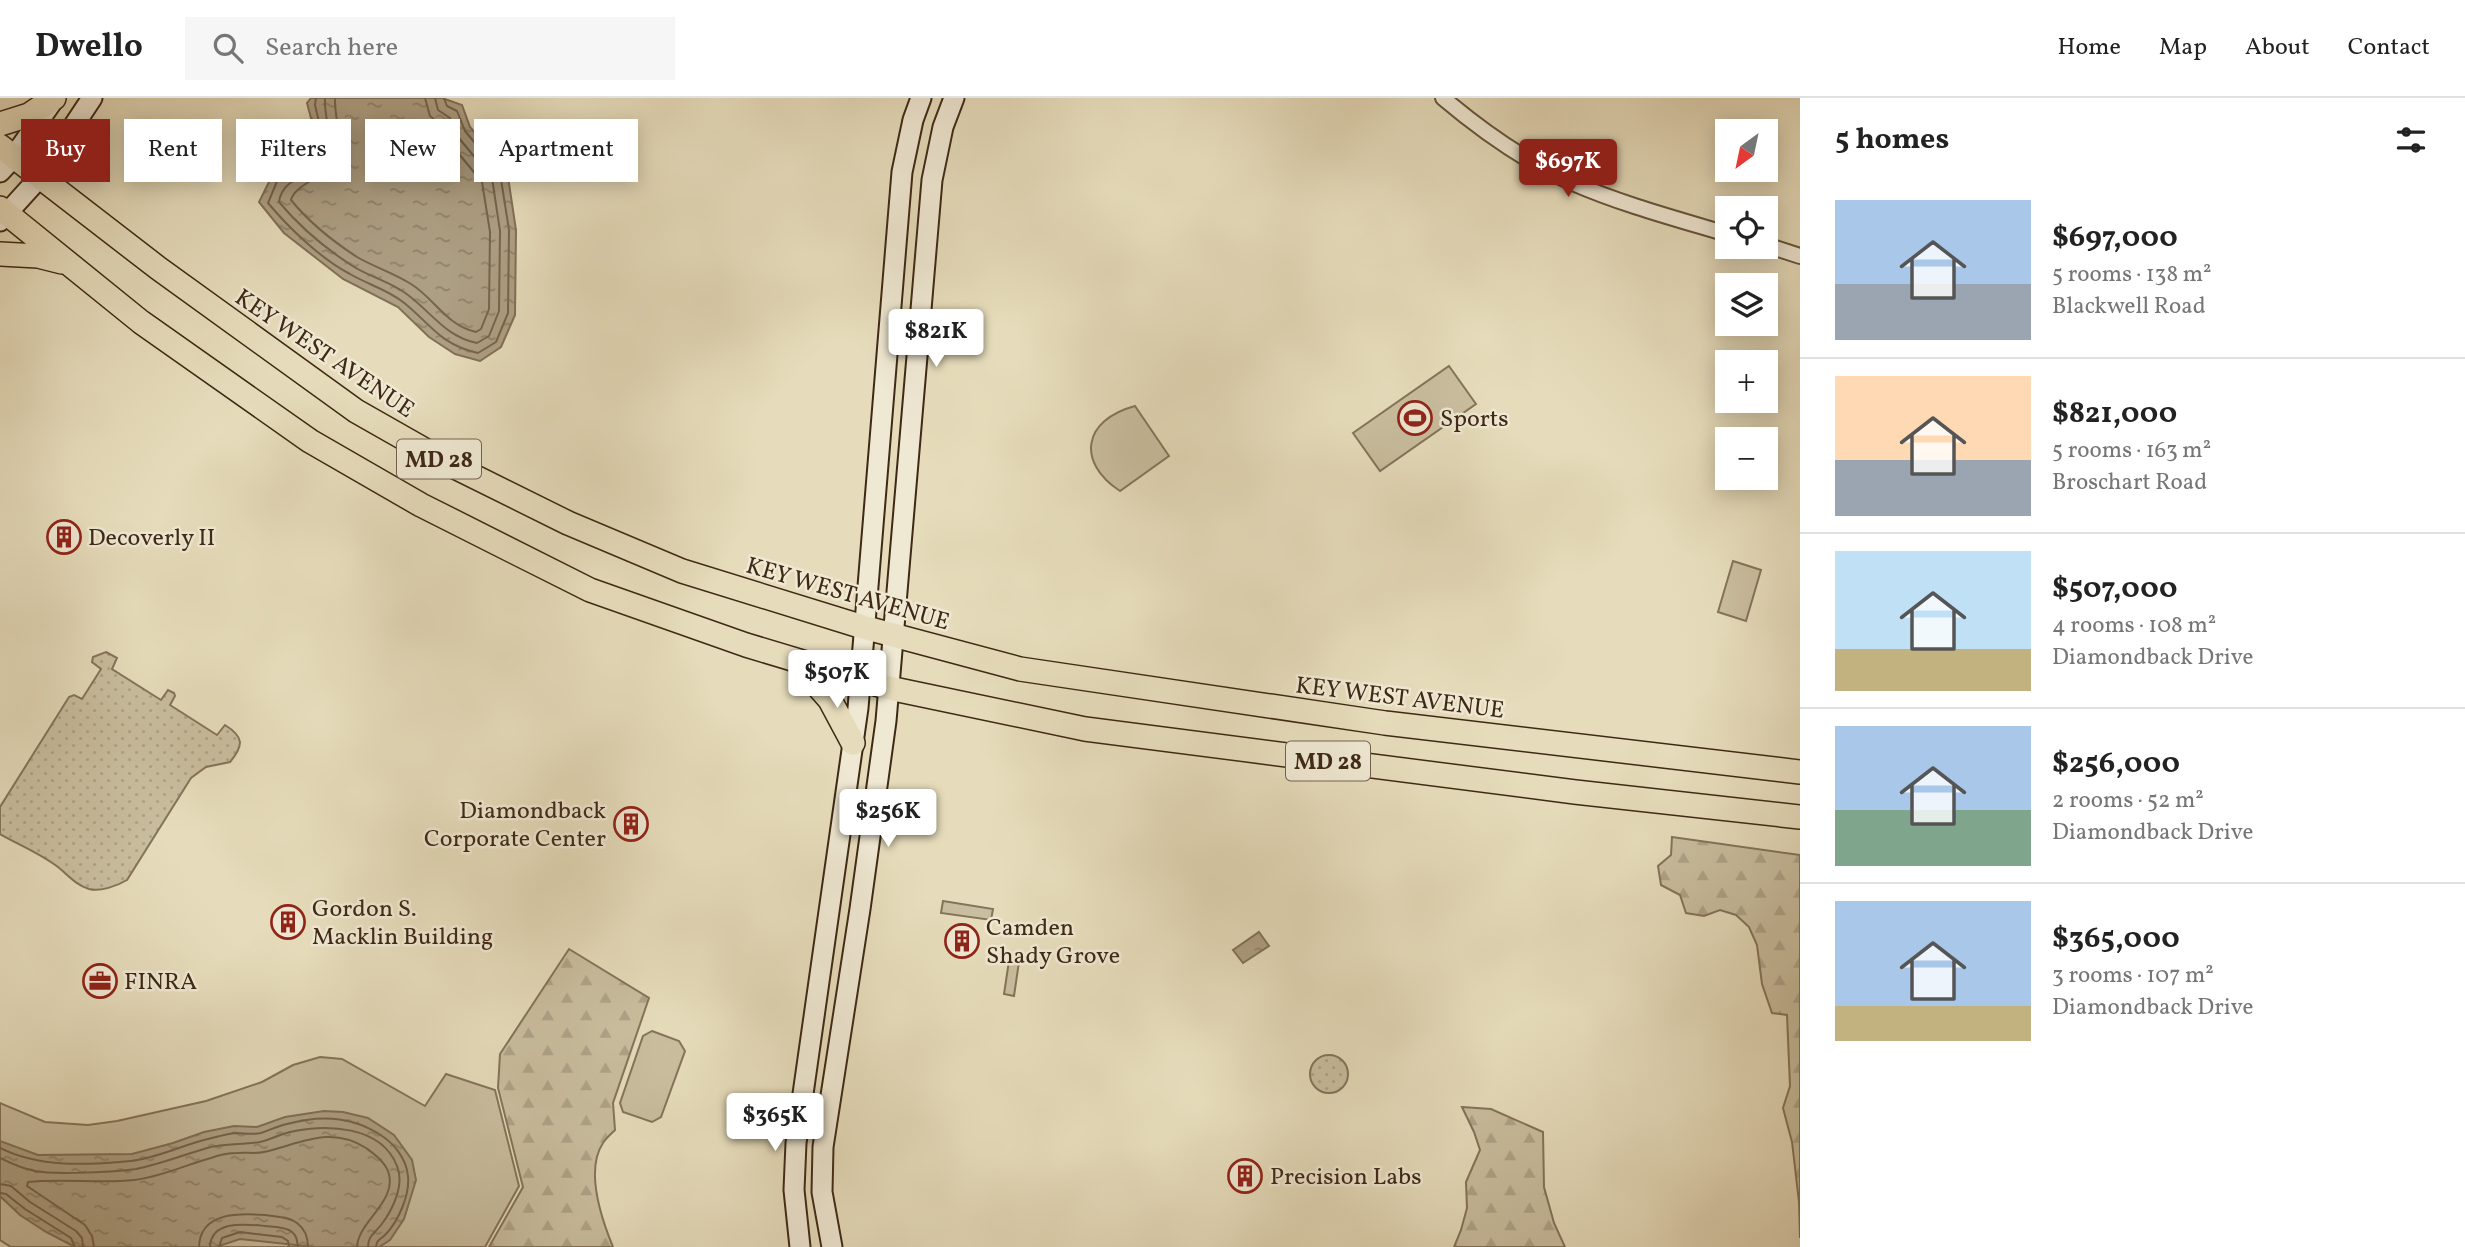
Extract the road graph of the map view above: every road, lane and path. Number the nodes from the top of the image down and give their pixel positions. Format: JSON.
{"nodes":[{"id":1,"x":54,"y":98,"type":"edge"},
{"id":2,"x":92,"y":98,"type":"edge"},
{"id":3,"x":921,"y":98,"type":"edge"},
{"id":4,"x":954,"y":98,"type":"edge"},
{"id":5,"x":1443,"y":98,"type":"edge"},
{"id":6,"x":78,"y":119,"type":"edge"},
{"id":7,"x":0,"y":124,"type":"edge"},
{"id":8,"x":4,"y":159,"type":"edge"},
{"id":9,"x":21,"y":168,"type":"edge"},
{"id":10,"x":35,"y":182,"type":"edge"},
{"id":11,"x":44,"y":182,"type":"edge"},
{"id":12,"x":2,"y":214,"type":"edge"},
{"id":13,"x":1715,"y":230,"type":"edge"},
{"id":14,"x":1778,"y":249,"type":"edge"},
{"id":15,"x":0,"y":254,"type":"edge"},
{"id":16,"x":1800,"y":256,"type":"edge"},
{"id":17,"x":69,"y":264,"type":"junction"},
{"id":18,"x":863,"y":627,"type":"junction"},
{"id":19,"x":893,"y":635,"type":"junction"},
{"id":20,"x":795,"y":660,"type":"junction"},
{"id":21,"x":860,"y":681,"type":"junction"},
{"id":22,"x":889,"y":688,"type":"junction"},
{"id":23,"x":853,"y":743,"type":"junction"},
{"id":24,"x":1800,"y":772,"type":"edge"},
{"id":25,"x":1800,"y":817,"type":"edge"},
{"id":26,"x":800,"y":1247,"type":"edge"},
{"id":27,"x":831,"y":1247,"type":"edge"}],
"edges":[{"from":1,"to":7,"type":"main road"},
{"from":1,"to":8,"type":"street"},
{"from":2,"to":6,"type":"street"},
{"from":3,"to":18,"type":"street"},
{"from":4,"to":19,"type":"street"},
{"from":5,"to":13,"type":"street"},
{"from":8,"to":9,"type":"main road","name":"KEY WEST AVENUE","number":"MD 28"},
{"from":10,"to":12,"type":"street"},
{"from":11,"to":18,"type":"main road","name":"KEY WEST AVENUE","number":"MD 28"},
{"from":12,"to":17,"type":"main road","number":"MD 28"},
{"from":14,"to":16,"type":"street"},
{"from":15,"to":17,"type":"main road"},
{"from":17,"to":20,"type":"main road","number":"MD 28"},
{"from":18,"to":19,"type":"main road","name":"KEY WEST AVENUE","number":"MD 28"},
{"from":18,"to":21,"type":"street"},
{"from":19,"to":22,"type":"street"},
{"from":19,"to":24,"type":"main road","name":"KEY WEST AVENUE","number":"MD 28"},
{"from":20,"to":21,"type":"main road","number":"MD 28"},
{"from":20,"to":23,"type":"main road"},
{"from":21,"to":22,"type":"main road","number":"MD 28"},
{"from":21,"to":23,"type":"street"},
{"from":22,"to":25,"type":"main road","number":"MD 28"},
{"from":22,"to":27,"type":"street"},
{"from":23,"to":26,"type":"street"}]}
